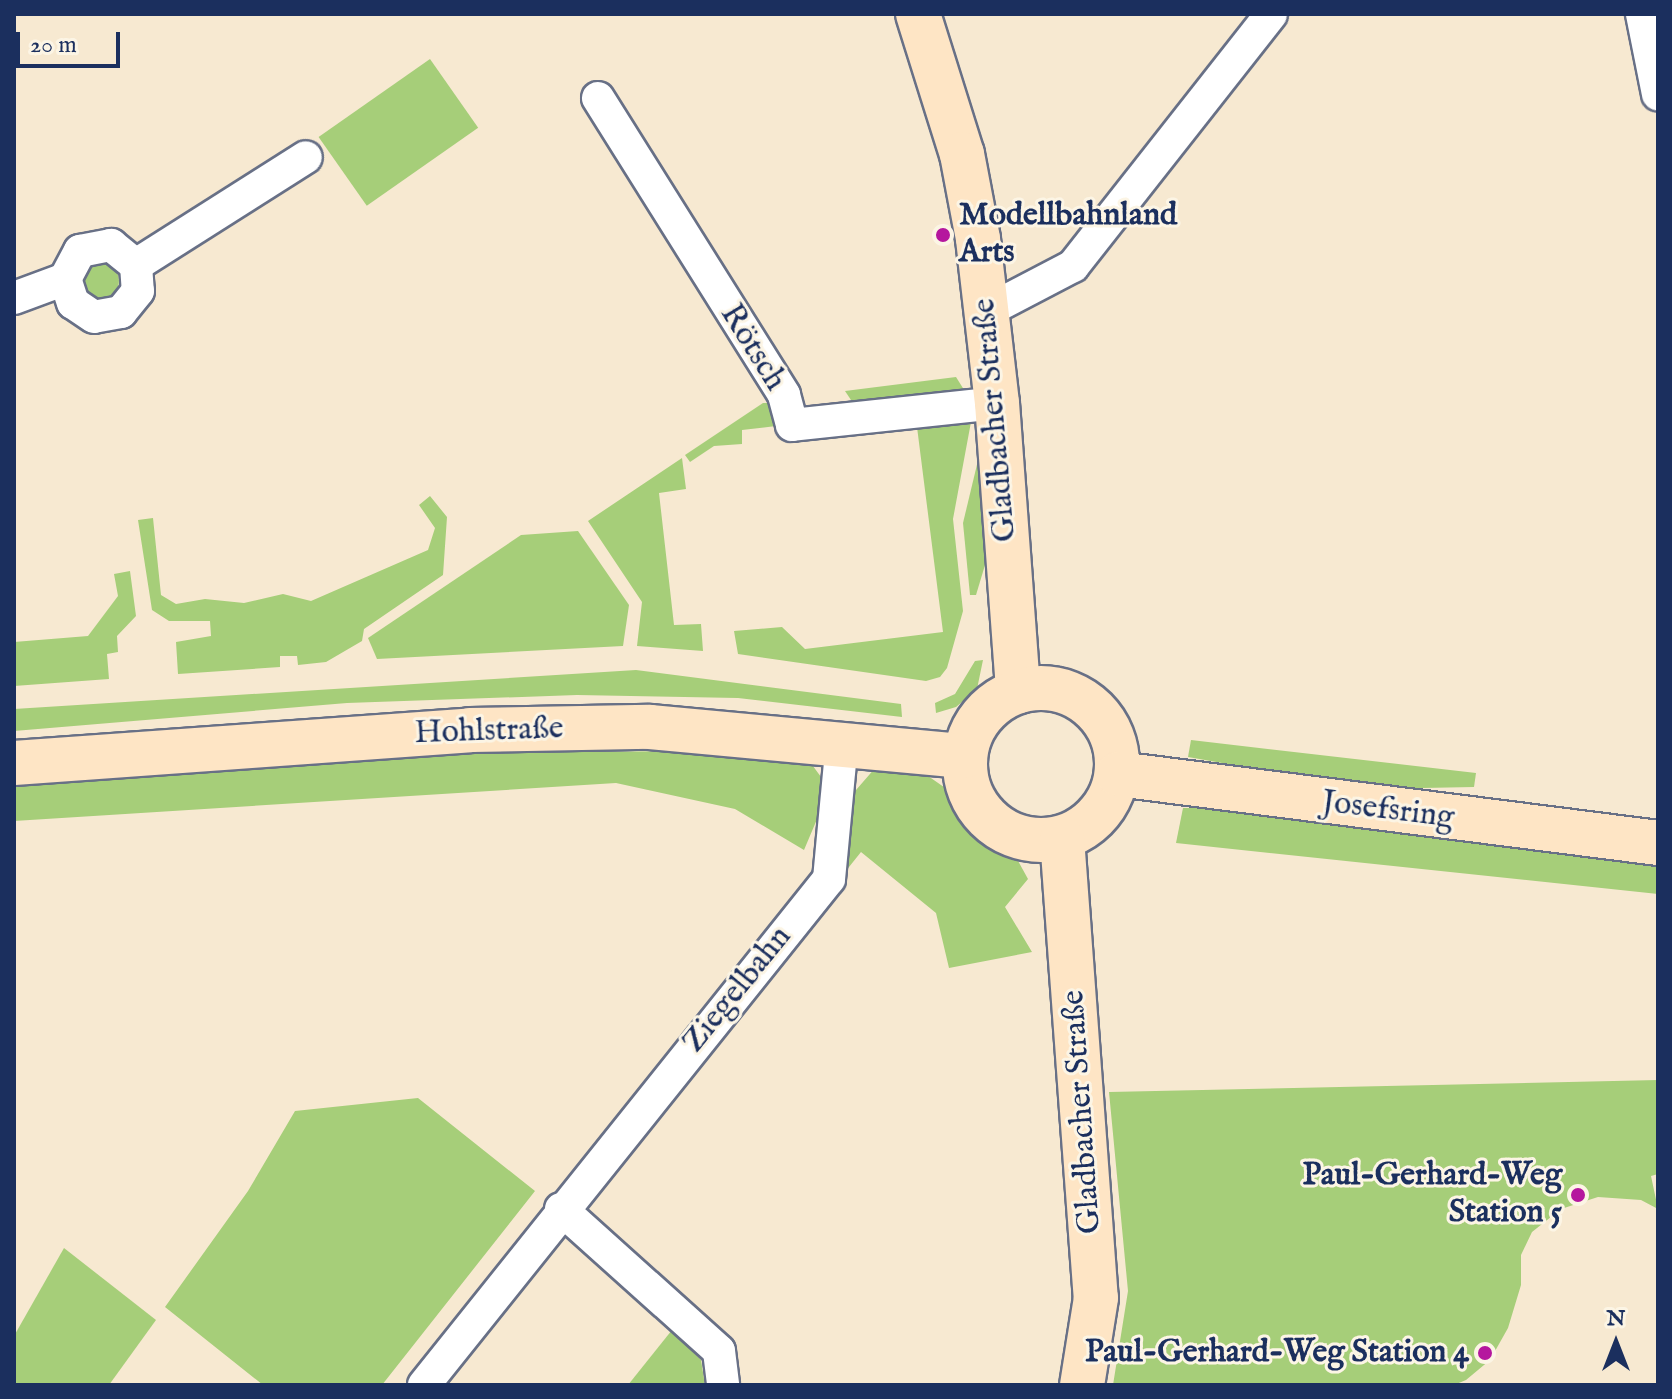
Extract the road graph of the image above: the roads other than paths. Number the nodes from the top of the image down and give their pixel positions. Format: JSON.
{"nodes":[{"id":1,"x":918,"y":14,"type":"edge"},
{"id":2,"x":1271,"y":14,"type":"edge"},
{"id":3,"x":1642,"y":14,"type":"edge"},
{"id":4,"x":1658,"y":94,"type":"edge"},
{"id":5,"x":598,"y":98,"type":"dead end"},
{"id":6,"x":306,"y":157,"type":"dead end"},
{"id":7,"x":136,"y":265,"type":"junction"},
{"id":8,"x":65,"y":279,"type":"junction"},
{"id":9,"x":14,"y":298,"type":"edge"},
{"id":10,"x":987,"y":311,"type":"junction"},
{"id":11,"x":997,"y":403,"type":"junction"},
{"id":12,"x":1018,"y":691,"type":"junction"},
{"id":13,"x":842,"y":741,"type":"junction"},
{"id":14,"x":964,"y":756,"type":"junction"},
{"id":15,"x":14,"y":763,"type":"edge"},
{"id":16,"x":1118,"y":774,"type":"junction"},
{"id":17,"x":1062,"y":838,"type":"junction"},
{"id":18,"x":1658,"y":843,"type":"edge"},
{"id":19,"x":561,"y":1209,"type":"junction"},
{"id":20,"x":424,"y":1385,"type":"edge"},
{"id":21,"x":723,"y":1385,"type":"edge"},
{"id":22,"x":1082,"y":1385,"type":"edge"}],
"edges":[{"from":1,"to":10,"type":"main road","name":"Gladbacher Straße"},
{"from":2,"to":10,"type":"street"},
{"from":3,"to":4,"type":"street"},
{"from":5,"to":11,"type":"street","name":"Rötsch"},
{"from":6,"to":7,"type":"street"},
{"from":7,"to":8,"type":"street"},
{"from":7,"to":8,"type":"street"},
{"from":8,"to":9,"type":"street"},
{"from":10,"to":11,"type":"main road","name":"Gladbacher Straße"},
{"from":11,"to":12,"type":"main road","name":"Gladbacher Straße"},
{"from":12,"to":14,"type":"main road"},
{"from":12,"to":16,"type":"main road"},
{"from":13,"to":14,"type":"main road","name":"Hohlstraße"},
{"from":13,"to":15,"type":"main road","name":"Hohlstraße"},
{"from":13,"to":19,"type":"street","name":"Ziegelbahn"},
{"from":14,"to":17,"type":"main road"},
{"from":16,"to":17,"type":"main road"},
{"from":16,"to":18,"type":"main road","name":"Josefsring"},
{"from":17,"to":22,"type":"main road","name":"Gladbacher Straße"},
{"from":19,"to":20,"type":"street","name":"Ziegelbahn"},
{"from":19,"to":21,"type":"street"}]}
